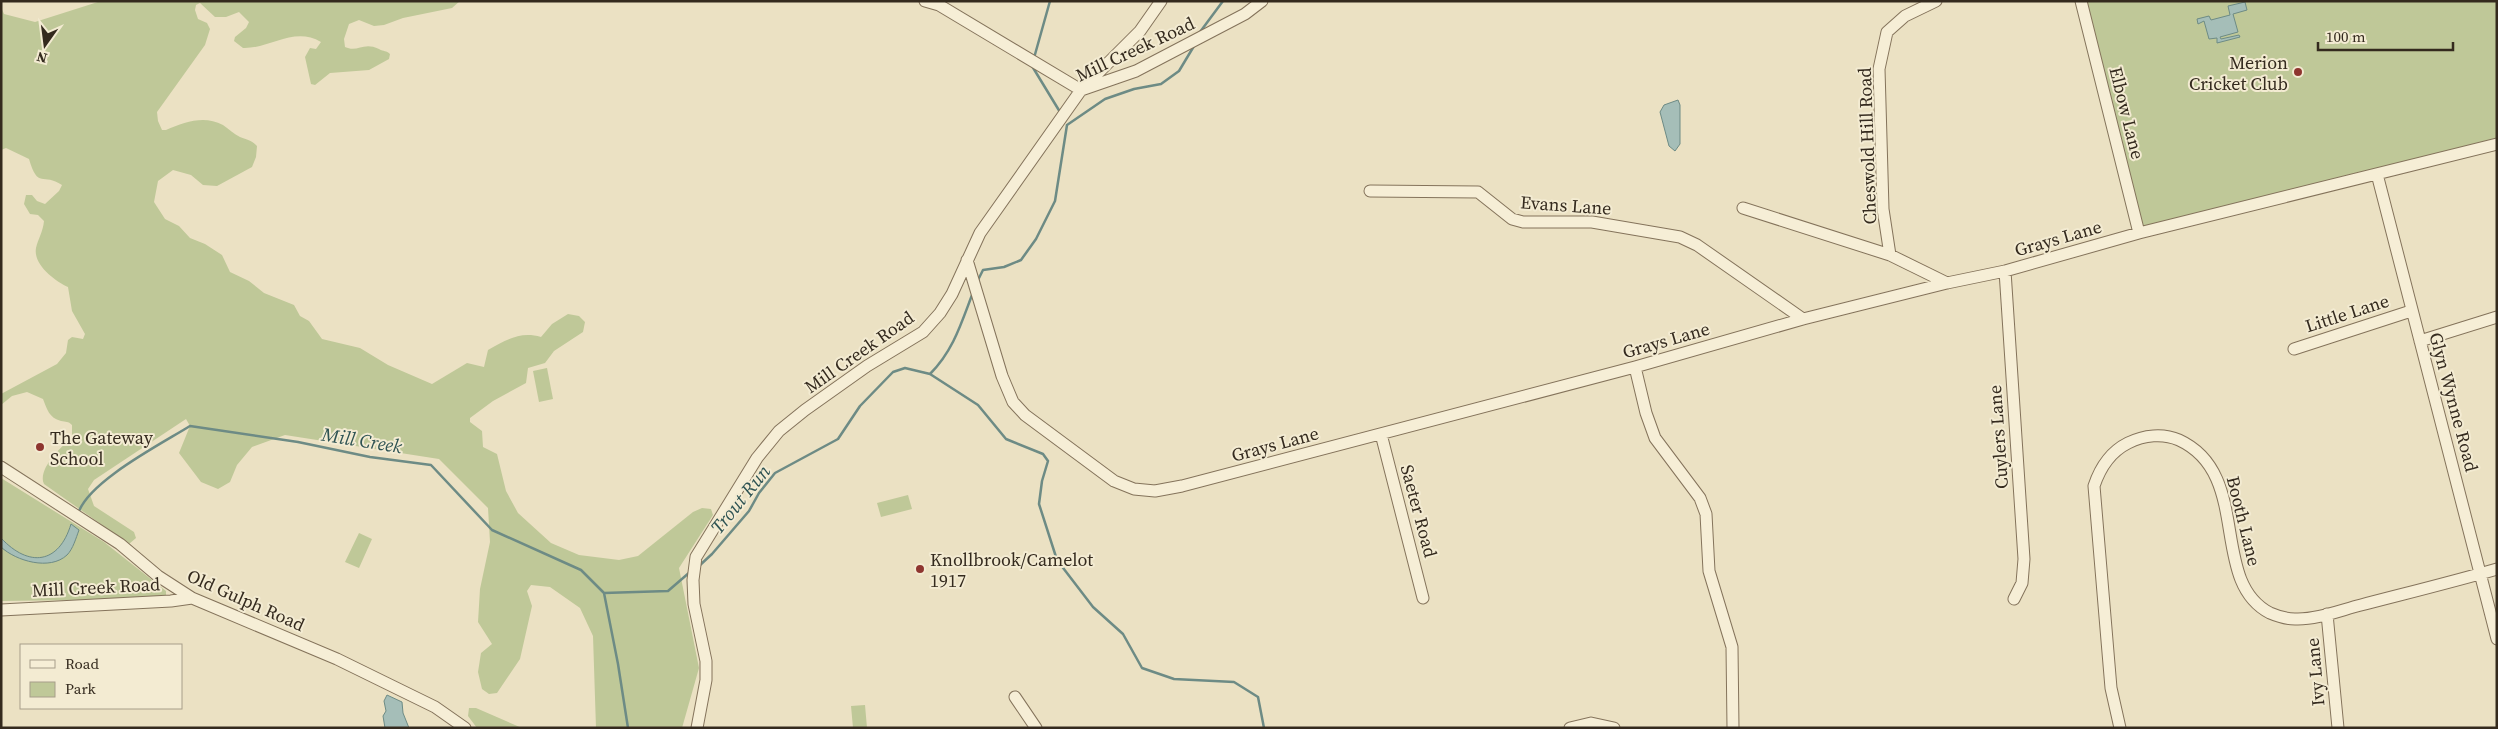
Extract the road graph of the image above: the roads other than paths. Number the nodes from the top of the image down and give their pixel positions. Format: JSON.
{"nodes":[{"id":1,"x":924,"y":1,"type":"edge"},
{"id":2,"x":1161,"y":1,"type":"edge"},
{"id":3,"x":1262,"y":1,"type":"edge"},
{"id":4,"x":1936,"y":1,"type":"edge"},
{"id":5,"x":2081,"y":1,"type":"edge"},
{"id":6,"x":1081,"y":90,"type":"junction"},
{"id":7,"x":2497,"y":144,"type":"edge"},
{"id":8,"x":2377,"y":174,"type":"junction"},
{"id":9,"x":1370,"y":191,"type":"dead end"},
{"id":10,"x":1743,"y":208,"type":"dead end"},
{"id":11,"x":2139,"y":234,"type":"junction"},
{"id":12,"x":1890,"y":254,"type":"junction"},
{"id":13,"x":967,"y":260,"type":"junction"},
{"id":14,"x":2005,"y":271,"type":"junction"},
{"id":15,"x":1947,"y":283,"type":"junction"},
{"id":16,"x":2411,"y":311,"type":"junction"},
{"id":17,"x":2497,"y":317,"type":"edge"},
{"id":18,"x":1803,"y":319,"type":"junction"},
{"id":19,"x":2420,"y":341,"type":"junction"},
{"id":20,"x":2294,"y":348,"type":"dead end"},
{"id":21,"x":1635,"y":367,"type":"junction"},
{"id":22,"x":1381,"y":434,"type":"junction"},
{"id":23,"x":1,"y":467,"type":"edge"},
{"id":24,"x":2497,"y":569,"type":"edge"},
{"id":25,"x":2480,"y":574,"type":"junction"},
{"id":26,"x":192,"y":598,"type":"junction"},
{"id":27,"x":1423,"y":598,"type":"dead end"},
{"id":28,"x":2014,"y":599,"type":"dead end"},
{"id":29,"x":1,"y":610,"type":"edge"},
{"id":30,"x":2327,"y":614,"type":"junction"},
{"id":31,"x":2497,"y":639,"type":"edge"},
{"id":32,"x":1015,"y":697,"type":"dead end"},
{"id":33,"x":465,"y":728,"type":"edge"},
{"id":34,"x":696,"y":728,"type":"edge"},
{"id":35,"x":1036,"y":728,"type":"edge"},
{"id":36,"x":1570,"y":728,"type":"edge"},
{"id":37,"x":1614,"y":728,"type":"edge"},
{"id":38,"x":1733,"y":728,"type":"edge"},
{"id":39,"x":2120,"y":728,"type":"edge"},
{"id":40,"x":2338,"y":728,"type":"edge"}],
"edges":[{"from":1,"to":6,"type":"street"},
{"from":2,"to":6,"type":"street"},
{"from":3,"to":6,"type":"street","name":"Mill Creek Road"},
{"from":4,"to":12,"type":"street","name":"Cheswold Hill Road"},
{"from":5,"to":11,"type":"street","name":"Elbow Lane"},
{"from":6,"to":13,"type":"street","name":"Mill Creek Road"},
{"from":7,"to":8,"type":"street","name":"Grays Lane"},
{"from":8,"to":11,"type":"street","name":"Grays Lane"},
{"from":8,"to":16,"type":"street","name":"Glyn Wynne Road"},
{"from":9,"to":18,"type":"street","name":"Evans Lane"},
{"from":10,"to":12,"type":"street"},
{"from":11,"to":14,"type":"street","name":"Grays Lane"},
{"from":12,"to":15,"type":"street"},
{"from":13,"to":22,"type":"street","name":"Grays Lane"},
{"from":13,"to":34,"type":"street","name":"Mill Creek Road"},
{"from":14,"to":15,"type":"street","name":"Grays Lane"},
{"from":14,"to":28,"type":"street","name":"Cuylers Lane"},
{"from":15,"to":18,"type":"street","name":"Grays Lane"},
{"from":16,"to":19,"type":"street","name":"Glyn Wynne Road"},
{"from":16,"to":20,"type":"street","name":"Little Lane"},
{"from":17,"to":19,"type":"street"},
{"from":18,"to":21,"type":"street","name":"Grays Lane"},
{"from":19,"to":25,"type":"street","name":"Glyn Wynne Road"},
{"from":21,"to":22,"type":"street","name":"Grays Lane"},
{"from":21,"to":38,"type":"street"},
{"from":22,"to":27,"type":"street","name":"Saeter Road"},
{"from":23,"to":26,"type":"street","name":"Old Gulph Road"},
{"from":24,"to":25,"type":"street","name":"Booth Lane"},
{"from":25,"to":30,"type":"street","name":"Booth Lane"},
{"from":25,"to":31,"type":"street","name":"Glyn Wynne Road"},
{"from":26,"to":29,"type":"street","name":"Mill Creek Road"},
{"from":26,"to":33,"type":"street","name":"Old Gulph Road"},
{"from":30,"to":39,"type":"street","name":"Booth Lane"},
{"from":30,"to":40,"type":"street","name":"Ivy Lane"},
{"from":32,"to":35,"type":"street"},
{"from":36,"to":37,"type":"street"}]}
